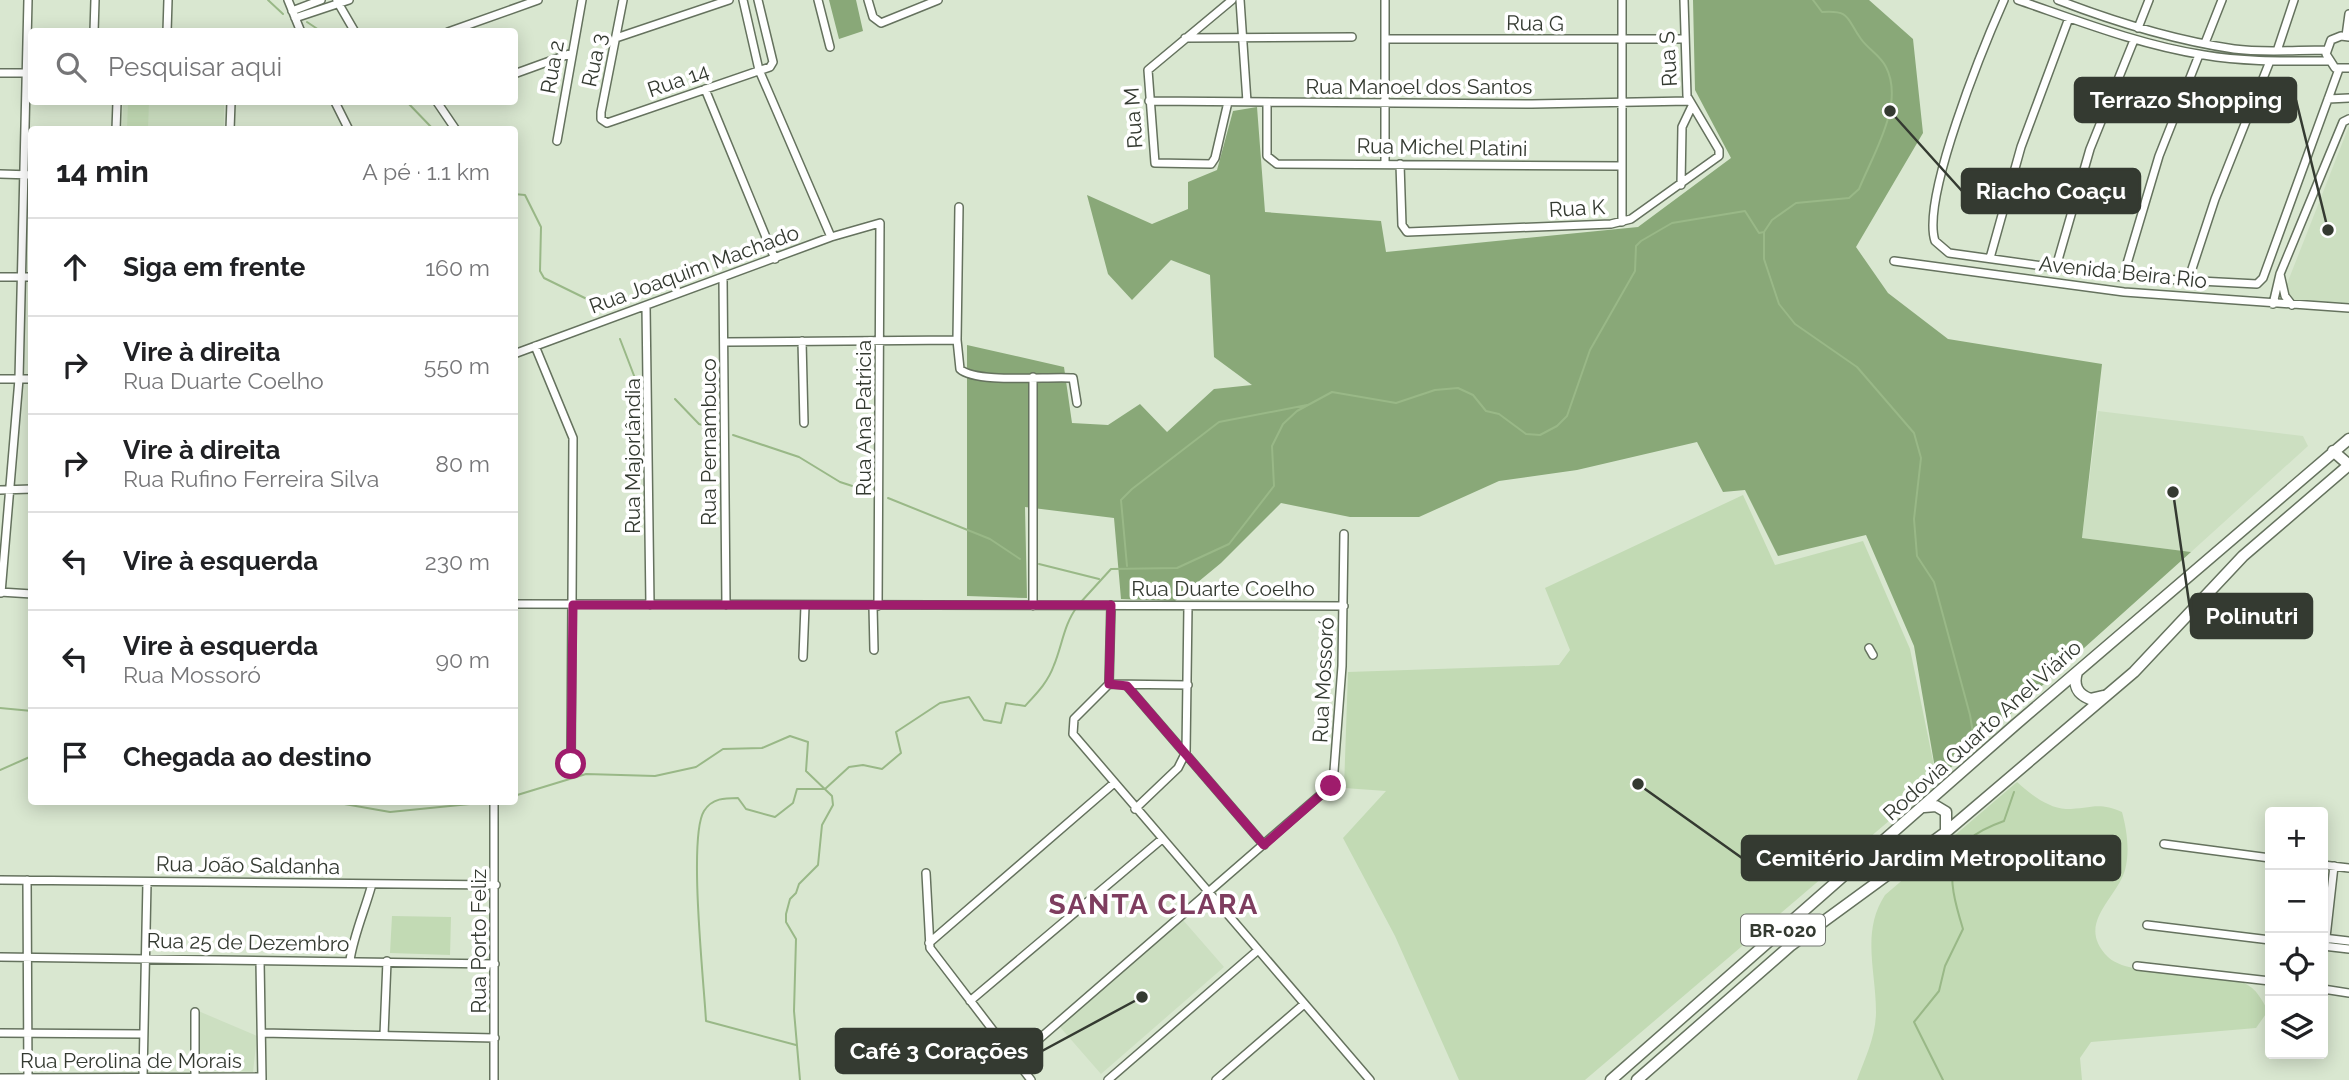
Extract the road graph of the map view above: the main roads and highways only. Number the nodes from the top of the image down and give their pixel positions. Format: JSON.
{"nodes":[{"id":1,"x":2349,"y":439,"type":"edge"},
{"id":2,"x":2333,"y":451,"type":"junction"},
{"id":3,"x":2349,"y":465,"type":"edge"},
{"id":4,"x":2077,"y":671,"type":"junction"},
{"id":5,"x":2104,"y":696,"type":"junction"},
{"id":6,"x":1924,"y":807,"type":"junction"},
{"id":7,"x":1946,"y":832,"type":"junction"},
{"id":8,"x":1611,"y":1080,"type":"edge"},
{"id":9,"x":1637,"y":1080,"type":"edge"}],
"edges":[{"from":1,"to":2,"type":"highway","name":"Rodovia Quarto Anel Viário","number":"BR-020"},
{"from":2,"to":3,"type":"highway"},
{"from":2,"to":4,"type":"highway","name":"Rodovia Quarto Anel Viário","number":"BR-020"},
{"from":3,"to":5,"type":"highway","number":"BR-020"},
{"from":4,"to":5,"type":"highway"},
{"from":4,"to":6,"type":"highway","name":"Rodovia Quarto Anel Viário","number":"BR-020"},
{"from":5,"to":7,"type":"highway","number":"BR-020"},
{"from":6,"to":7,"type":"highway"},
{"from":6,"to":8,"type":"highway","name":"Rodovia Quarto Anel Viário","number":"BR-020"},
{"from":7,"to":9,"type":"highway","number":"BR-020"}]}
